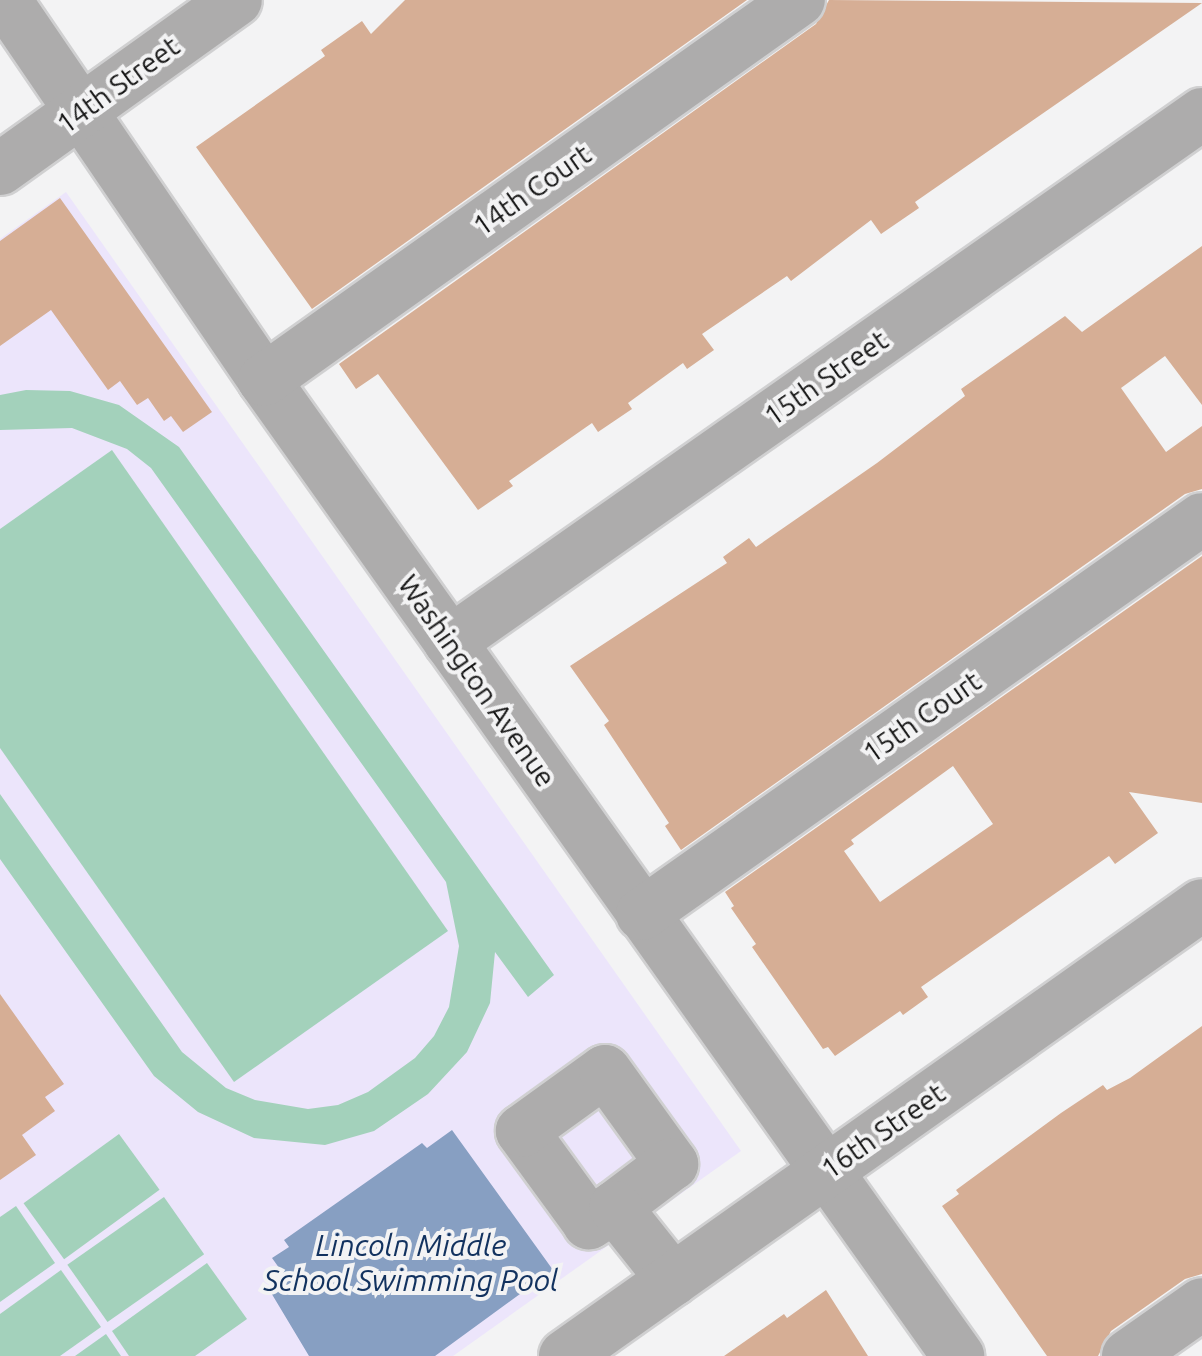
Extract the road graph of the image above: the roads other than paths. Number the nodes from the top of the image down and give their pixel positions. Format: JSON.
{"nodes":[{"id":1,"x":5,"y":0,"type":"edge"},
{"id":2,"x":236,"y":0,"type":"edge"},
{"id":3,"x":800,"y":0,"type":"edge"},
{"id":4,"x":84,"y":110,"type":"junction"},
{"id":5,"x":1202,"y":114,"type":"edge"},
{"id":6,"x":0,"y":168,"type":"edge"},
{"id":7,"x":264,"y":380,"type":"junction"},
{"id":8,"x":1202,"y":519,"type":"edge"},
{"id":9,"x":450,"y":642,"type":"junction"},
{"id":10,"x":1202,"y":905,"type":"edge"},
{"id":11,"x":642,"y":914,"type":"junction"},
{"id":12,"x":828,"y":1169,"type":"junction"},
{"id":13,"x":614,"y":1207,"type":"dead end"},
{"id":14,"x":673,"y":1280,"type":"junction"},
{"id":15,"x":1202,"y":1304,"type":"edge"},
{"id":16,"x":565,"y":1356,"type":"edge"},
{"id":17,"x":958,"y":1356,"type":"edge"},
{"id":18,"x":1128,"y":1356,"type":"edge"}],
"edges":[{"from":1,"to":4,"type":"street","name":"Washington Avenue"},
{"from":2,"to":4,"type":"street","name":"14th Street"},
{"from":3,"to":7,"type":"street","name":"14th Court"},
{"from":4,"to":6,"type":"street","name":"14th Street"},
{"from":4,"to":7,"type":"street","name":"Washington Avenue"},
{"from":5,"to":9,"type":"street","name":"15th Street"},
{"from":7,"to":9,"type":"street","name":"Washington Avenue"},
{"from":8,"to":11,"type":"street","name":"15th Court"},
{"from":9,"to":11,"type":"street","name":"Washington Avenue"},
{"from":10,"to":12,"type":"street","name":"16th Street"},
{"from":11,"to":12,"type":"street","name":"Washington Avenue"},
{"from":12,"to":14,"type":"street","name":"16th Street"},
{"from":12,"to":17,"type":"street","name":"Washington Avenue"},
{"from":13,"to":14,"type":"street"},
{"from":14,"to":16,"type":"street","name":"16th Street"},
{"from":15,"to":18,"type":"street"}]}
